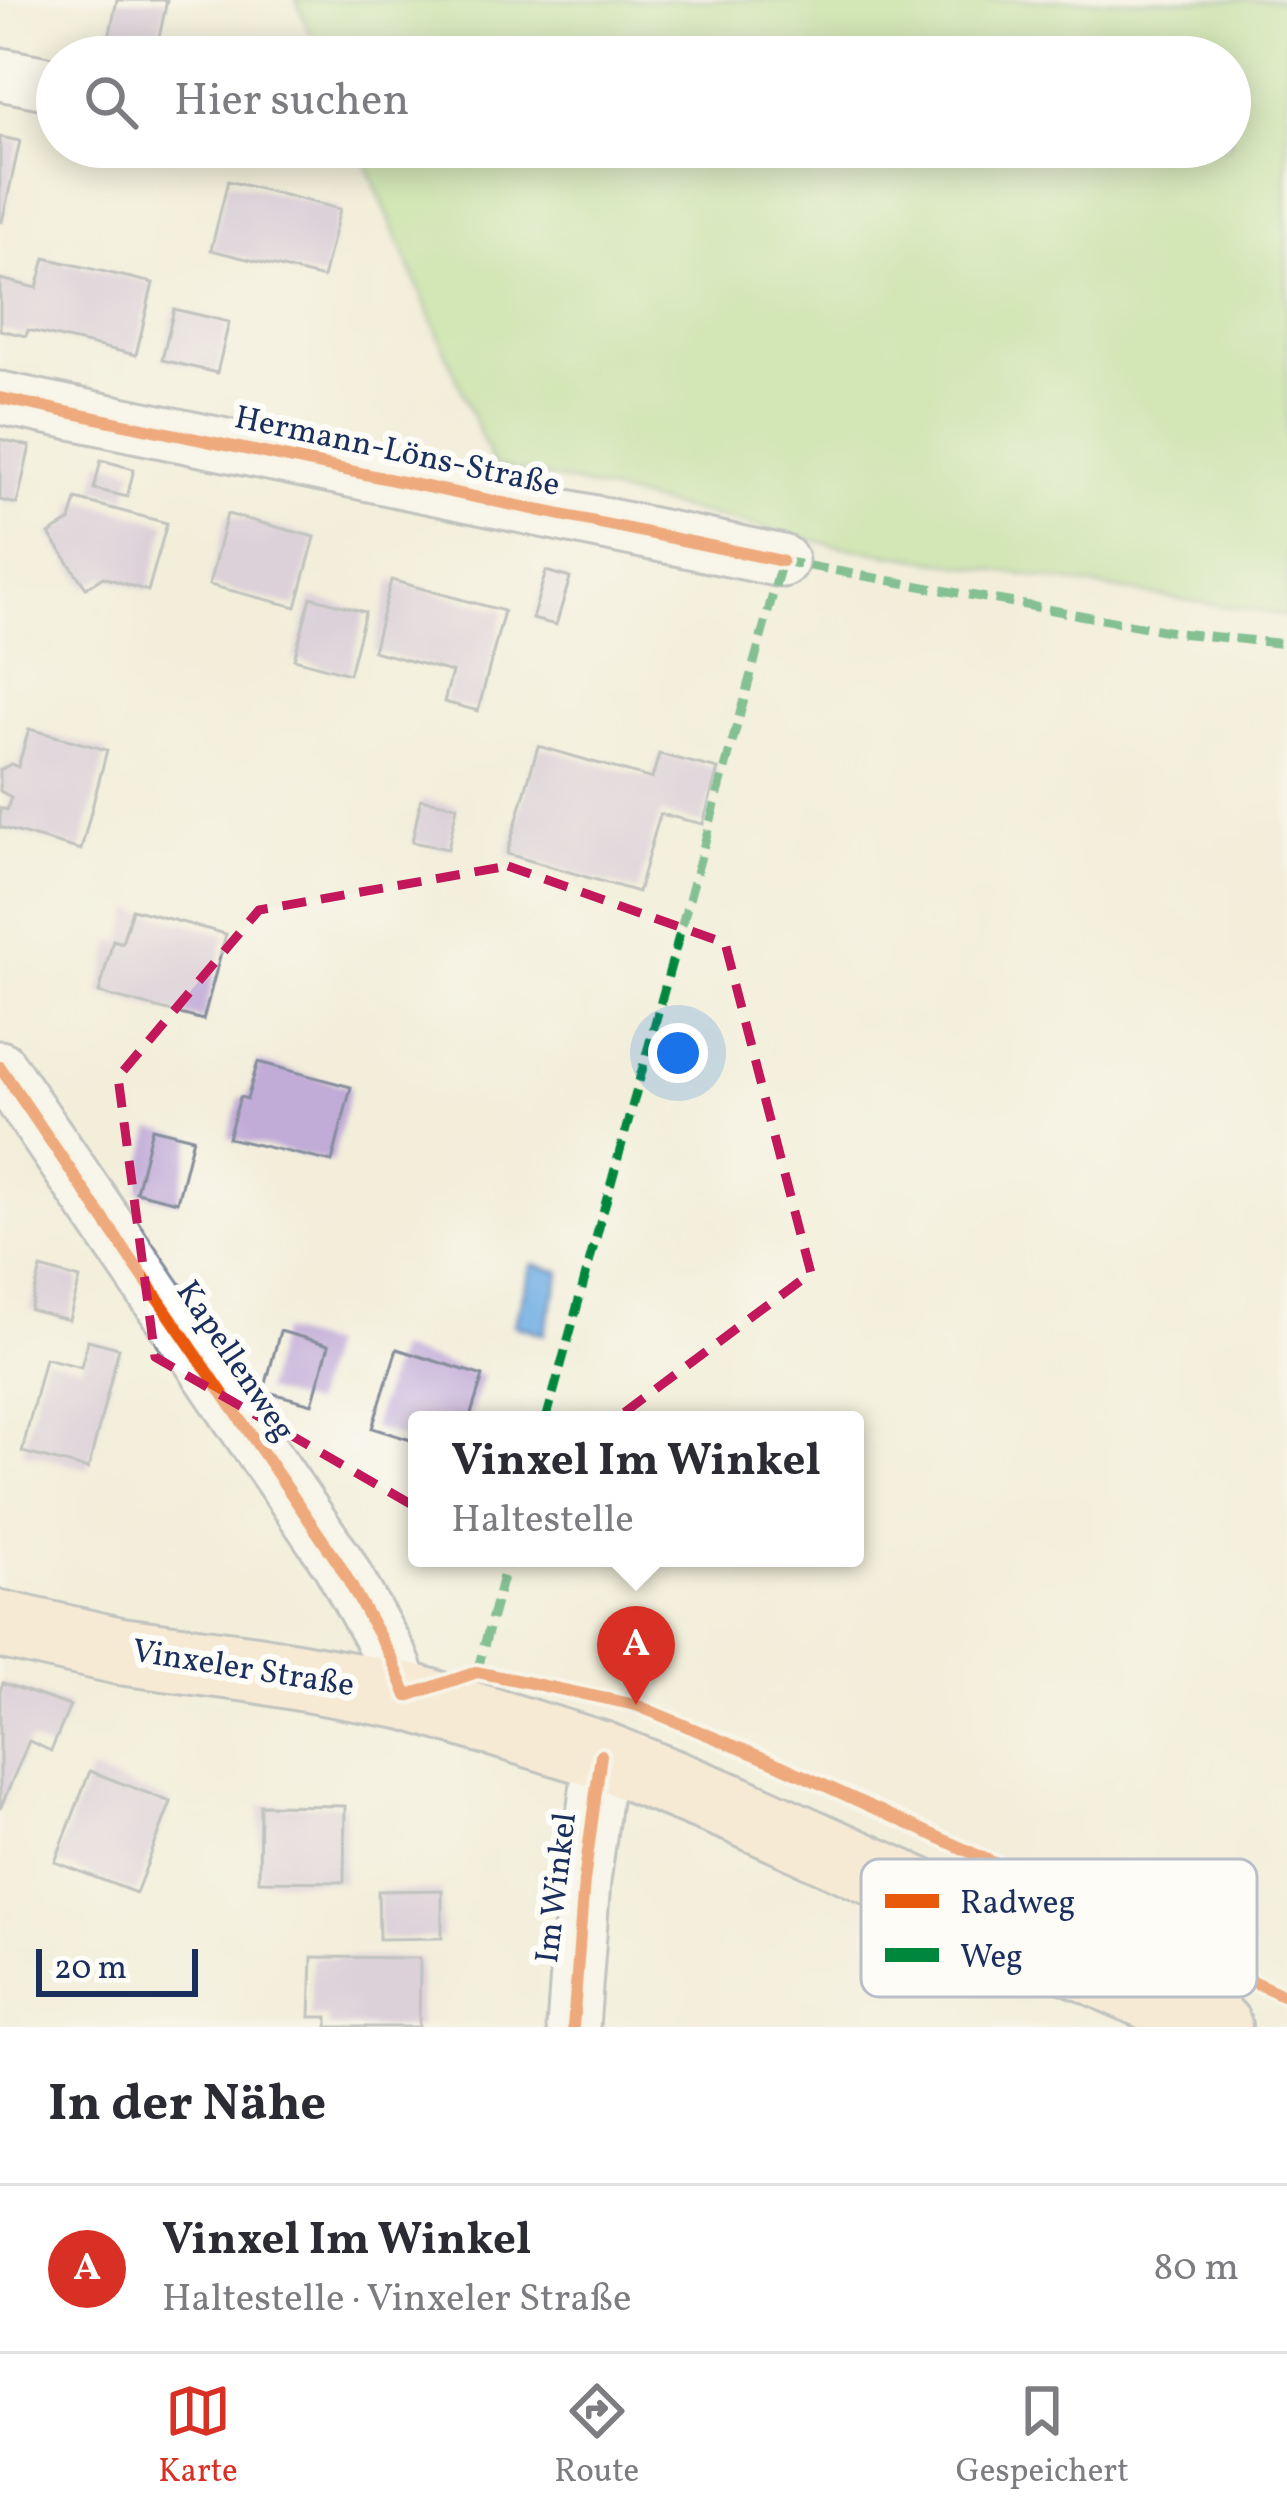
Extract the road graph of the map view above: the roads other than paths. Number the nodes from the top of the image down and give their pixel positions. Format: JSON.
{"nodes":[{"id":1,"x":0,"y":398,"type":"edge"},
{"id":2,"x":782,"y":561,"type":"dead end"},
{"id":3,"x":0,"y":1067,"type":"edge"},
{"id":4,"x":0,"y":1624,"type":"edge"},
{"id":5,"x":407,"y":1696,"type":"junction"},
{"id":6,"x":601,"y":1755,"type":"junction"},
{"id":7,"x":861,"y":1866,"type":"edge"},
{"id":8,"x":1151,"y":1997,"type":"edge"},
{"id":9,"x":573,"y":2027,"type":"edge"},
{"id":10,"x":1218,"y":2027,"type":"edge"}],
"edges":[{"from":1,"to":2,"type":"street","name":"Hermann-Löns-Straße"},
{"from":3,"to":5,"type":"street","name":"Kapellenweg"},
{"from":4,"to":5,"type":"main road","name":"Vinxeler Straße"},
{"from":5,"to":6,"type":"main road","name":"Vinxeler Straße"},
{"from":6,"to":7,"type":"main road","name":"Vinxeler Straße"},
{"from":6,"to":9,"type":"street","name":"Im Winkel"},
{"from":8,"to":10,"type":"main road","name":"Vinxeler Straße"}]}
